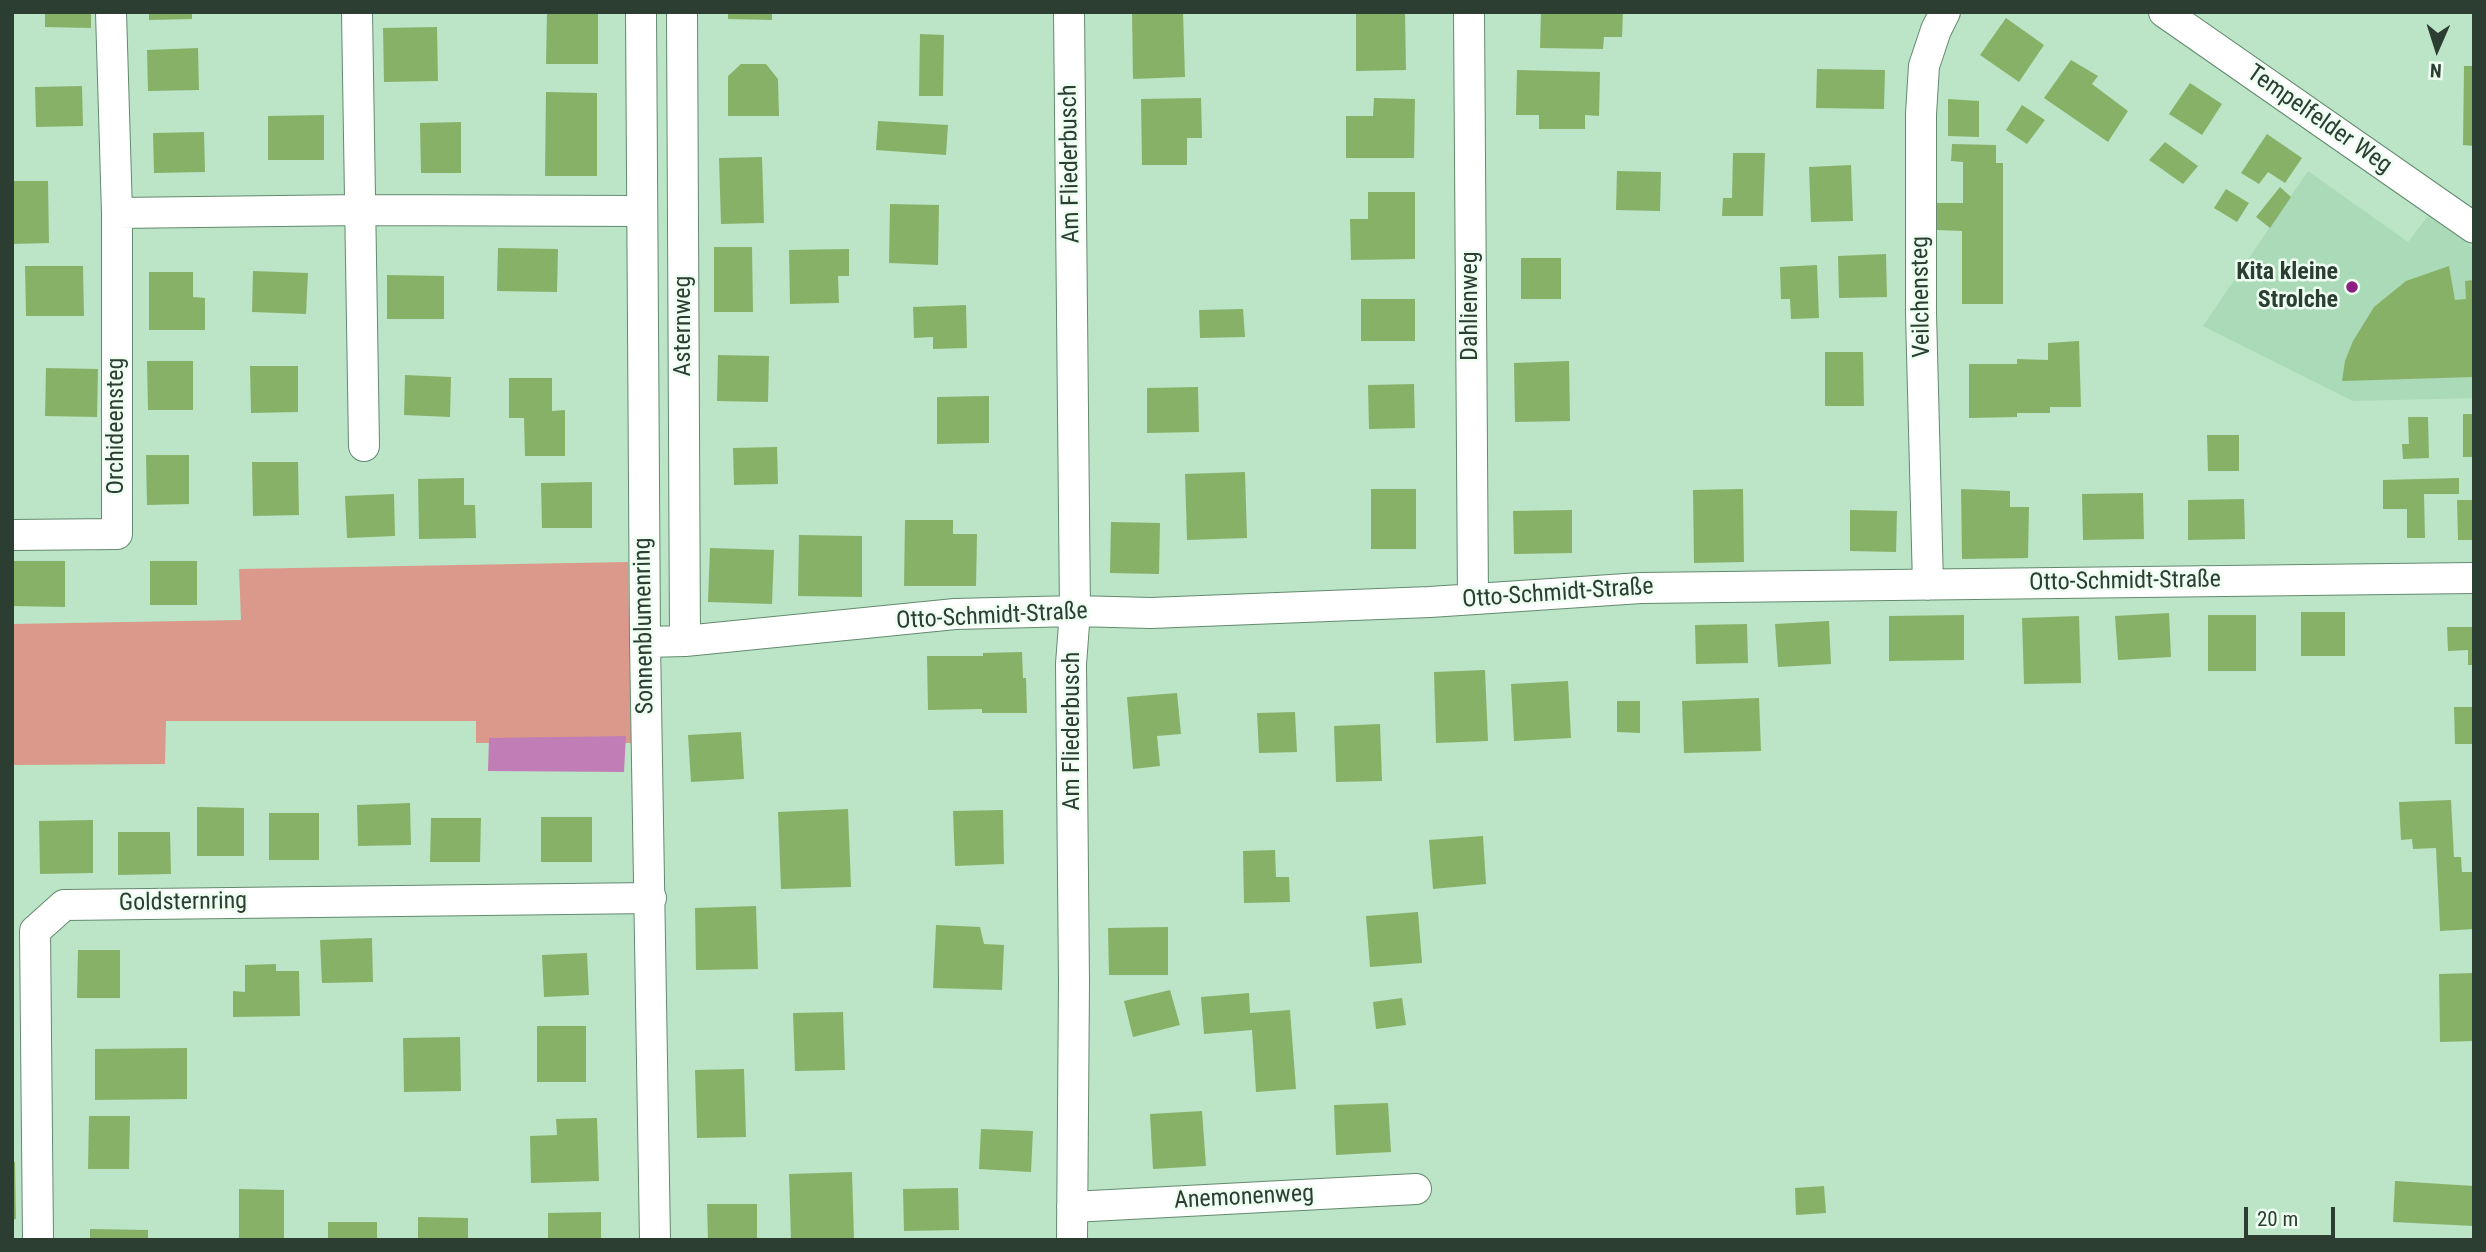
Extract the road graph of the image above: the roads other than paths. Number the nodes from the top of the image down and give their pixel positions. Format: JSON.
{"nodes":[{"id":1,"x":111,"y":12,"type":"edge"},
{"id":2,"x":357,"y":12,"type":"edge"},
{"id":3,"x":641,"y":12,"type":"edge"},
{"id":4,"x":682,"y":12,"type":"edge"},
{"id":5,"x":1069,"y":12,"type":"edge"},
{"id":6,"x":1469,"y":12,"type":"edge"},
{"id":7,"x":1945,"y":12,"type":"edge"},
{"id":8,"x":2164,"y":12,"type":"edge"},
{"id":9,"x":362,"y":210,"type":"junction"},
{"id":10,"x":642,"y":211,"type":"junction"},
{"id":11,"x":117,"y":213,"type":"junction"},
{"id":12,"x":2474,"y":228,"type":"edge"},
{"id":13,"x":363,"y":446,"type":"dead end"},
{"id":14,"x":12,"y":536,"type":"edge"},
{"id":15,"x":2474,"y":578,"type":"edge"},
{"id":16,"x":1928,"y":585,"type":"junction"},
{"id":17,"x":1473,"y":599,"type":"junction"},
{"id":18,"x":1075,"y":611,"type":"junction"},
{"id":19,"x":685,"y":641,"type":"junction"},
{"id":20,"x":645,"y":642,"type":"junction"},
{"id":21,"x":650,"y":898,"type":"junction"},
{"id":22,"x":1416,"y":1189,"type":"dead end"},
{"id":23,"x":1072,"y":1207,"type":"junction"},
{"id":24,"x":38,"y":1240,"type":"edge"},
{"id":25,"x":655,"y":1240,"type":"edge"},
{"id":26,"x":1072,"y":1240,"type":"edge"}],
"edges":[{"from":1,"to":11,"type":"street","name":"Orchideensteg"},
{"from":2,"to":9,"type":"street"},
{"from":3,"to":10,"type":"street","name":"Sonnenblumenring"},
{"from":4,"to":19,"type":"street","name":"Asternweg"},
{"from":5,"to":18,"type":"street","name":"Am Fliederbusch"},
{"from":6,"to":17,"type":"street","name":"Dahlienweg"},
{"from":7,"to":16,"type":"street","name":"Veilchensteg"},
{"from":8,"to":12,"type":"street","name":"Tempelfelder Weg"},
{"from":9,"to":10,"type":"street"},
{"from":9,"to":11,"type":"street"},
{"from":9,"to":13,"type":"street"},
{"from":10,"to":20,"type":"street","name":"Sonnenblumenring"},
{"from":11,"to":14,"type":"street","name":"Orchideensteg"},
{"from":15,"to":16,"type":"street","name":"Otto-Schmidt-Straße"},
{"from":16,"to":17,"type":"street","name":"Otto-Schmidt-Straße"},
{"from":17,"to":18,"type":"street","name":"Otto-Schmidt-Straße"},
{"from":18,"to":19,"type":"street","name":"Otto-Schmidt-Straße"},
{"from":18,"to":23,"type":"street","name":"Am Fliederbusch"},
{"from":19,"to":20,"type":"street","name":"Otto-Schmidt-Straße"},
{"from":20,"to":21,"type":"street","name":"Sonnenblumenring"},
{"from":21,"to":24,"type":"street","name":"Goldsternring"},
{"from":21,"to":25,"type":"street","name":"Sonnenblumenring"},
{"from":22,"to":23,"type":"street","name":"Anemonenweg"},
{"from":23,"to":26,"type":"street","name":"Am Fliederbusch"}]}
